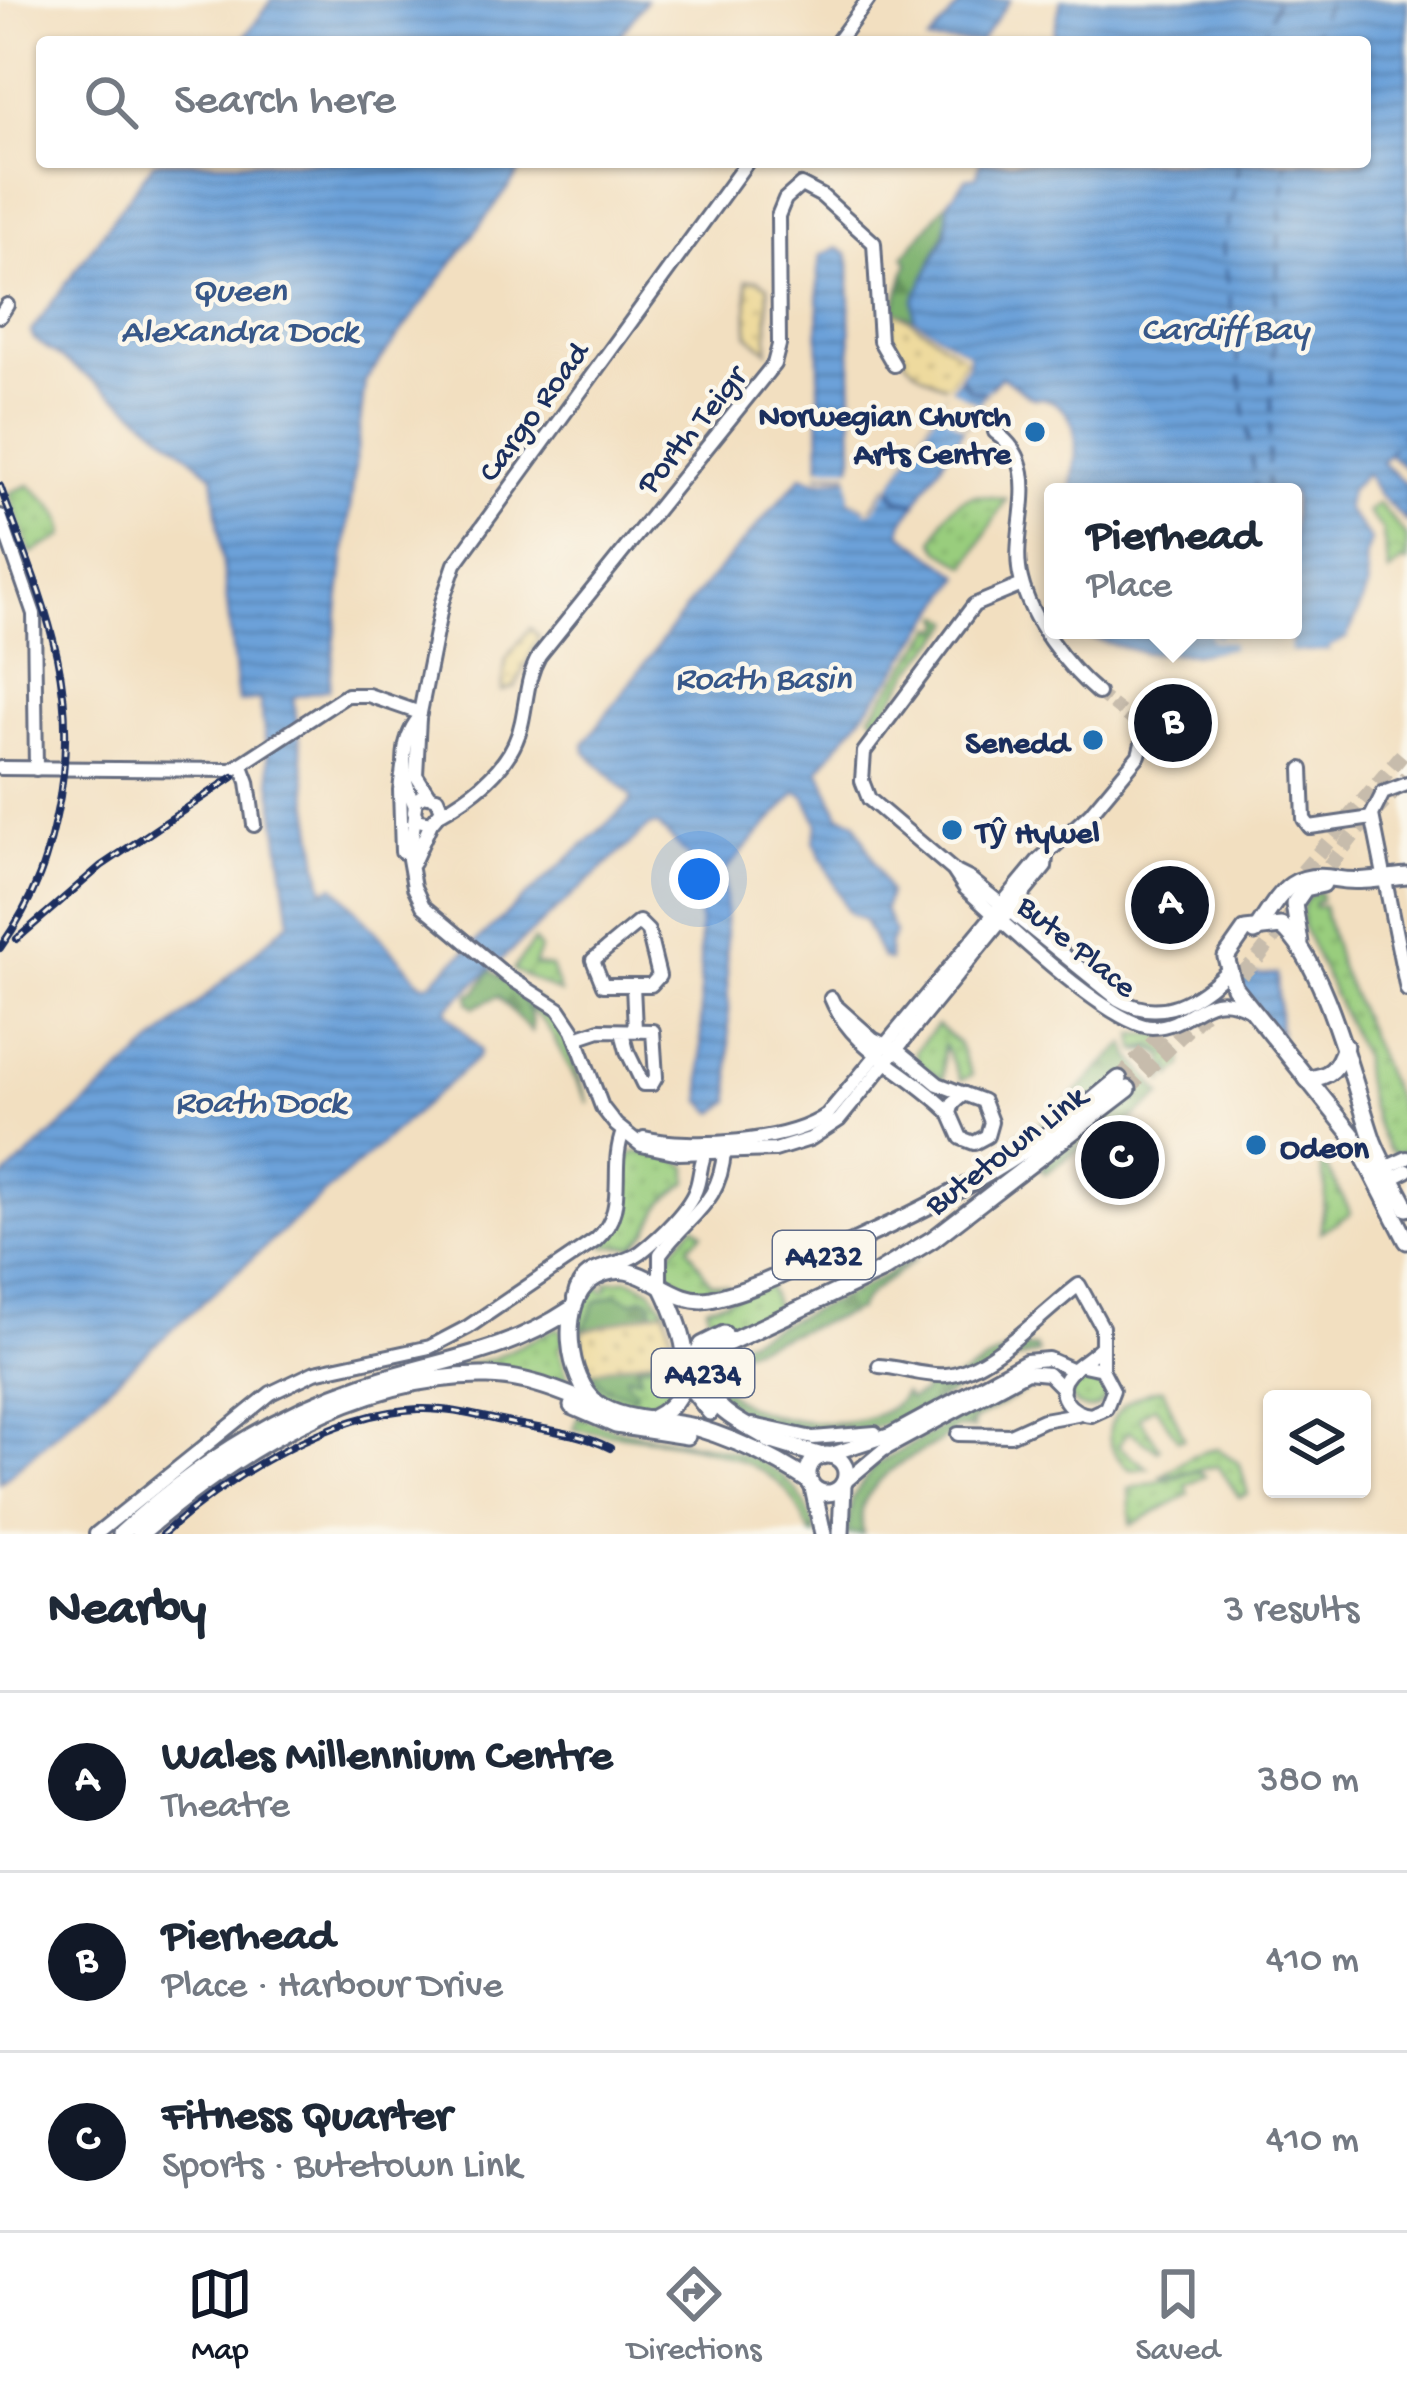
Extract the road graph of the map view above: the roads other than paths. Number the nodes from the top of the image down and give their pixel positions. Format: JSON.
{"nodes":[{"id":1,"x":868,"y":0,"type":"edge"},
{"id":2,"x":841,"y":36,"type":"edge"},
{"id":3,"x":743,"y":168,"type":"edge"},
{"id":4,"x":894,"y":365,"type":"dead end"},
{"id":5,"x":995,"y":437,"type":"dead end"},
{"id":6,"x":0,"y":517,"type":"edge"},
{"id":7,"x":1022,"y":585,"type":"junction"},
{"id":8,"x":1044,"y":626,"type":"edge"},
{"id":9,"x":1051,"y":639,"type":"edge"},
{"id":10,"x":1098,"y":693,"type":"tunnel mouth"},
{"id":11,"x":420,"y":716,"type":"junction"},
{"id":12,"x":1138,"y":725,"type":"dead end"},
{"id":13,"x":242,"y":766,"type":"junction"},
{"id":14,"x":403,"y":767,"type":"junction"},
{"id":15,"x":0,"y":768,"type":"edge"},
{"id":16,"x":36,"y":769,"type":"junction"},
{"id":17,"x":1301,"y":769,"type":"dead end"},
{"id":18,"x":1407,"y":784,"type":"edge"},
{"id":19,"x":432,"y":796,"type":"junction"},
{"id":20,"x":461,"y":798,"type":"junction"},
{"id":21,"x":414,"y":810,"type":"junction"},
{"id":22,"x":436,"y":818,"type":"junction"},
{"id":23,"x":1372,"y":818,"type":"junction"},
{"id":24,"x":254,"y":825,"type":"dead end"},
{"id":25,"x":410,"y":869,"type":"junction"},
{"id":26,"x":1407,"y":876,"type":"edge"},
{"id":27,"x":1385,"y":878,"type":"junction"},
{"id":28,"x":1334,"y":879,"type":"junction"},
{"id":29,"x":1003,"y":913,"type":"junction"},
{"id":30,"x":1259,"y":927,"type":"junction"},
{"id":31,"x":1300,"y":946,"type":"junction"},
{"id":32,"x":1229,"y":969,"type":"junction"},
{"id":33,"x":634,"y":986,"type":"junction"},
{"id":34,"x":1407,"y":990,"type":"edge"},
{"id":35,"x":833,"y":1002,"type":"dead end"},
{"id":36,"x":1249,"y":1008,"type":"junction"},
{"id":37,"x":576,"y":1038,"type":"junction"},
{"id":38,"x":1345,"y":1046,"type":"junction"},
{"id":39,"x":887,"y":1054,"type":"junction"},
{"id":40,"x":1307,"y":1079,"type":"junction"},
{"id":41,"x":964,"y":1094,"type":"junction"},
{"id":42,"x":950,"y":1113,"type":"junction"},
{"id":43,"x":623,"y":1132,"type":"junction"},
{"id":44,"x":637,"y":1140,"type":"junction"},
{"id":45,"x":716,"y":1140,"type":"junction"},
{"id":46,"x":703,"y":1153,"type":"junction"},
{"id":47,"x":725,"y":1153,"type":"junction"},
{"id":48,"x":616,"y":1155,"type":"junction"},
{"id":49,"x":1407,"y":1157,"type":"edge"},
{"id":50,"x":1387,"y":1175,"type":"edge"},
{"id":51,"x":1407,"y":1208,"type":"edge"},
{"id":52,"x":1407,"y":1241,"type":"edge"},
{"id":53,"x":660,"y":1283,"type":"junction"},
{"id":54,"x":572,"y":1306,"type":"junction"},
{"id":55,"x":785,"y":1316,"type":"junction"},
{"id":56,"x":1100,"y":1348,"type":"junction"},
{"id":57,"x":879,"y":1366,"type":"dead end"},
{"id":58,"x":1078,"y":1368,"type":"junction"},
{"id":59,"x":1102,"y":1369,"type":"junction"},
{"id":60,"x":689,"y":1371,"type":"junction"},
{"id":61,"x":466,"y":1378,"type":"junction"},
{"id":62,"x":1063,"y":1390,"type":"junction"},
{"id":63,"x":365,"y":1391,"type":"junction"},
{"id":64,"x":608,"y":1410,"type":"junction"},
{"id":65,"x":1078,"y":1414,"type":"junction"},
{"id":66,"x":653,"y":1418,"type":"junction"},
{"id":67,"x":735,"y":1419,"type":"junction"},
{"id":68,"x":1042,"y":1420,"type":"junction"},
{"id":69,"x":911,"y":1422,"type":"junction"},
{"id":70,"x":958,"y":1434,"type":"dead end"},
{"id":71,"x":773,"y":1449,"type":"junction"},
{"id":72,"x":825,"y":1456,"type":"junction"},
{"id":73,"x":844,"y":1484,"type":"junction"},
{"id":74,"x":811,"y":1485,"type":"junction"},
{"id":75,"x":96,"y":1534,"type":"edge"},
{"id":76,"x":121,"y":1534,"type":"edge"},
{"id":77,"x":140,"y":1534,"type":"edge"},
{"id":78,"x":823,"y":1534,"type":"edge"},
{"id":79,"x":842,"y":1534,"type":"edge"}],
"edges":[{"from":1,"to":2,"type":"street"},
{"from":3,"to":11,"type":"street","name":"Cargo Road"},
{"from":4,"to":20,"type":"street","name":"Porth Teigr"},
{"from":5,"to":7,"type":"street"},
{"from":6,"to":16,"type":"street"},
{"from":7,"to":8,"type":"street"},
{"from":7,"to":29,"type":"street","name":"Bute Place"},
{"from":9,"to":10,"type":"street"},
{"from":11,"to":13,"type":"street"},
{"from":11,"to":14,"type":"street"},
{"from":11,"to":19,"type":"street"},
{"from":12,"to":29,"type":"street"},
{"from":13,"to":16,"type":"street"},
{"from":13,"to":24,"type":"street"},
{"from":14,"to":21,"type":"street"},
{"from":14,"to":25,"type":"street"},
{"from":15,"to":16,"type":"street"},
{"from":17,"to":23,"type":"street"},
{"from":18,"to":23,"type":"street"},
{"from":19,"to":20,"type":"street"},
{"from":19,"to":21,"type":"street"},
{"from":19,"to":22,"type":"street"},
{"from":20,"to":22,"type":"street","name":"Porth Teigr"},
{"from":21,"to":22,"type":"street"},
{"from":21,"to":25,"type":"street"},
{"from":22,"to":25,"type":"street"},
{"from":23,"to":27,"type":"street"},
{"from":25,"to":37,"type":"street"},
{"from":26,"to":27,"type":"main road"},
{"from":27,"to":28,"type":"main road"},
{"from":27,"to":34,"type":"street"},
{"from":28,"to":30,"type":"main road"},
{"from":28,"to":31,"type":"main road"},
{"from":29,"to":32,"type":"street","name":"Bute Place"},
{"from":29,"to":36,"type":"street","name":"Bute Place"},
{"from":29,"to":39,"type":"street"},
{"from":30,"to":31,"type":"main road"},
{"from":30,"to":32,"type":"main road"},
{"from":31,"to":38,"type":"main road"},
{"from":32,"to":36,"type":"main road"},
{"from":33,"to":33,"type":"street"},
{"from":33,"to":37,"type":"street"},
{"from":35,"to":39,"type":"street"},
{"from":36,"to":40,"type":"main road"},
{"from":37,"to":43,"type":"street"},
{"from":38,"to":40,"type":"main road"},
{"from":38,"to":50,"type":"main road"},
{"from":39,"to":41,"type":"street"},
{"from":39,"to":42,"type":"street"},
{"from":39,"to":45,"type":"street"},
{"from":39,"to":47,"type":"street"},
{"from":40,"to":50,"type":"main road"},
{"from":41,"to":42,"type":"street"},
{"from":41,"to":42,"type":"street"},
{"from":43,"to":44,"type":"street"},
{"from":43,"to":48,"type":"street"},
{"from":44,"to":45,"type":"street"},
{"from":44,"to":46,"type":"street"},
{"from":44,"to":48,"type":"street"},
{"from":45,"to":46,"type":"street"},
{"from":45,"to":47,"type":"street"},
{"from":46,"to":47,"type":"street"},
{"from":46,"to":54,"type":"street"},
{"from":47,"to":53,"type":"street"},
{"from":48,"to":75,"type":"street"},
{"from":49,"to":50,"type":"street"},
{"from":50,"to":51,"type":"main road"},
{"from":50,"to":52,"type":"main road"},
{"from":53,"to":54,"type":"main road"},
{"from":53,"to":55,"type":"main road","name":"Butetown Link","number":"A4232"},
{"from":53,"to":60,"type":"main road"},
{"from":54,"to":63,"type":"main road"},
{"from":54,"to":64,"type":"main road"},
{"from":55,"to":60,"type":"main road","number":"A4232"},
{"from":55,"to":67,"type":"main road","number":"A4234"},
{"from":56,"to":57,"type":"street"},
{"from":56,"to":58,"type":"street"},
{"from":56,"to":59,"type":"street"},
{"from":58,"to":59,"type":"street"},
{"from":58,"to":62,"type":"street"},
{"from":58,"to":69,"type":"street"},
{"from":59,"to":65,"type":"street"},
{"from":60,"to":66,"type":"main road"},
{"from":60,"to":71,"type":"main road","number":"A4234"},
{"from":61,"to":63,"type":"main road"},
{"from":61,"to":64,"type":"main road"},
{"from":61,"to":71,"type":"main road"},
{"from":62,"to":65,"type":"street"},
{"from":62,"to":68,"type":"street"},
{"from":62,"to":73,"type":"street"},
{"from":63,"to":76,"type":"main road"},
{"from":63,"to":77,"type":"main road"},
{"from":64,"to":66,"type":"main road"},
{"from":65,"to":68,"type":"street"},
{"from":66,"to":71,"type":"main road","number":"A4234"},
{"from":67,"to":69,"type":"street"},
{"from":67,"to":71,"type":"main road","number":"A4234"},
{"from":68,"to":70,"type":"street"},
{"from":69,"to":72,"type":"street"},
{"from":71,"to":72,"type":"main road","number":"A4234"},
{"from":71,"to":74,"type":"main road","number":"A4234"},
{"from":72,"to":73,"type":"main road"},
{"from":72,"to":74,"type":"main road"},
{"from":73,"to":74,"type":"main road"},
{"from":73,"to":79,"type":"main road"},
{"from":74,"to":78,"type":"main road"}]}
